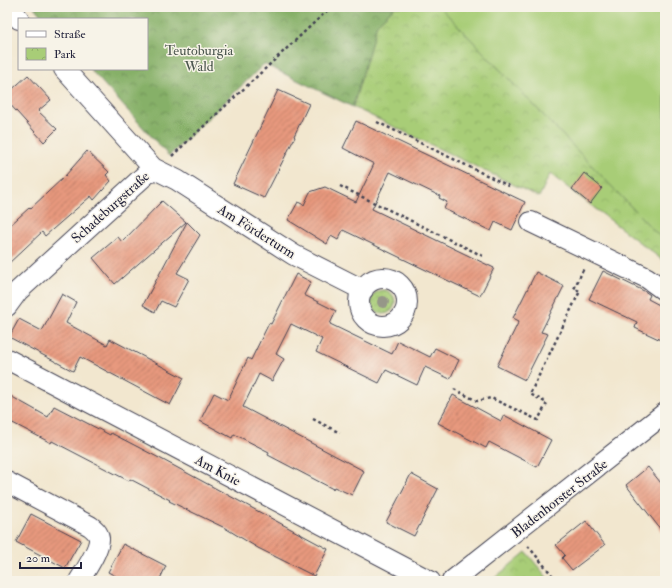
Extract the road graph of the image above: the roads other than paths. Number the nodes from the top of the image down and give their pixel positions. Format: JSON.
{"nodes":[{"id":1,"x":9,"y":7,"type":"edge"},
{"id":2,"x":18,"y":18,"type":"edge"},
{"id":3,"x":65,"y":70,"type":"edge"},
{"id":4,"x":153,"y":168,"type":"junction"},
{"id":5,"x":531,"y":222,"type":"dead end"},
{"id":6,"x":363,"y":290,"type":"dead end"},
{"id":7,"x":665,"y":291,"type":"edge"},
{"id":8,"x":7,"y":306,"type":"edge"},
{"id":9,"x":7,"y":358,"type":"edge"},
{"id":10,"x":665,"y":413,"type":"edge"},
{"id":11,"x":7,"y":482,"type":"edge"},
{"id":12,"x":79,"y":581,"type":"edge"},
{"id":13,"x":430,"y":581,"type":"edge"},
{"id":14,"x":452,"y":581,"type":"edge"}],
"edges":[{"from":1,"to":2,"type":"street"},
{"from":3,"to":4,"type":"street","name":"Schadeburgstraße"},
{"from":4,"to":6,"type":"street","name":"Am Förderturm"},
{"from":4,"to":8,"type":"street","name":"Schadeburgstraße"},
{"from":5,"to":7,"type":"street"},
{"from":9,"to":13,"type":"street","name":"Am Knie"},
{"from":10,"to":14,"type":"street","name":"Bladenhorster Straße"},
{"from":11,"to":12,"type":"street"}]}
